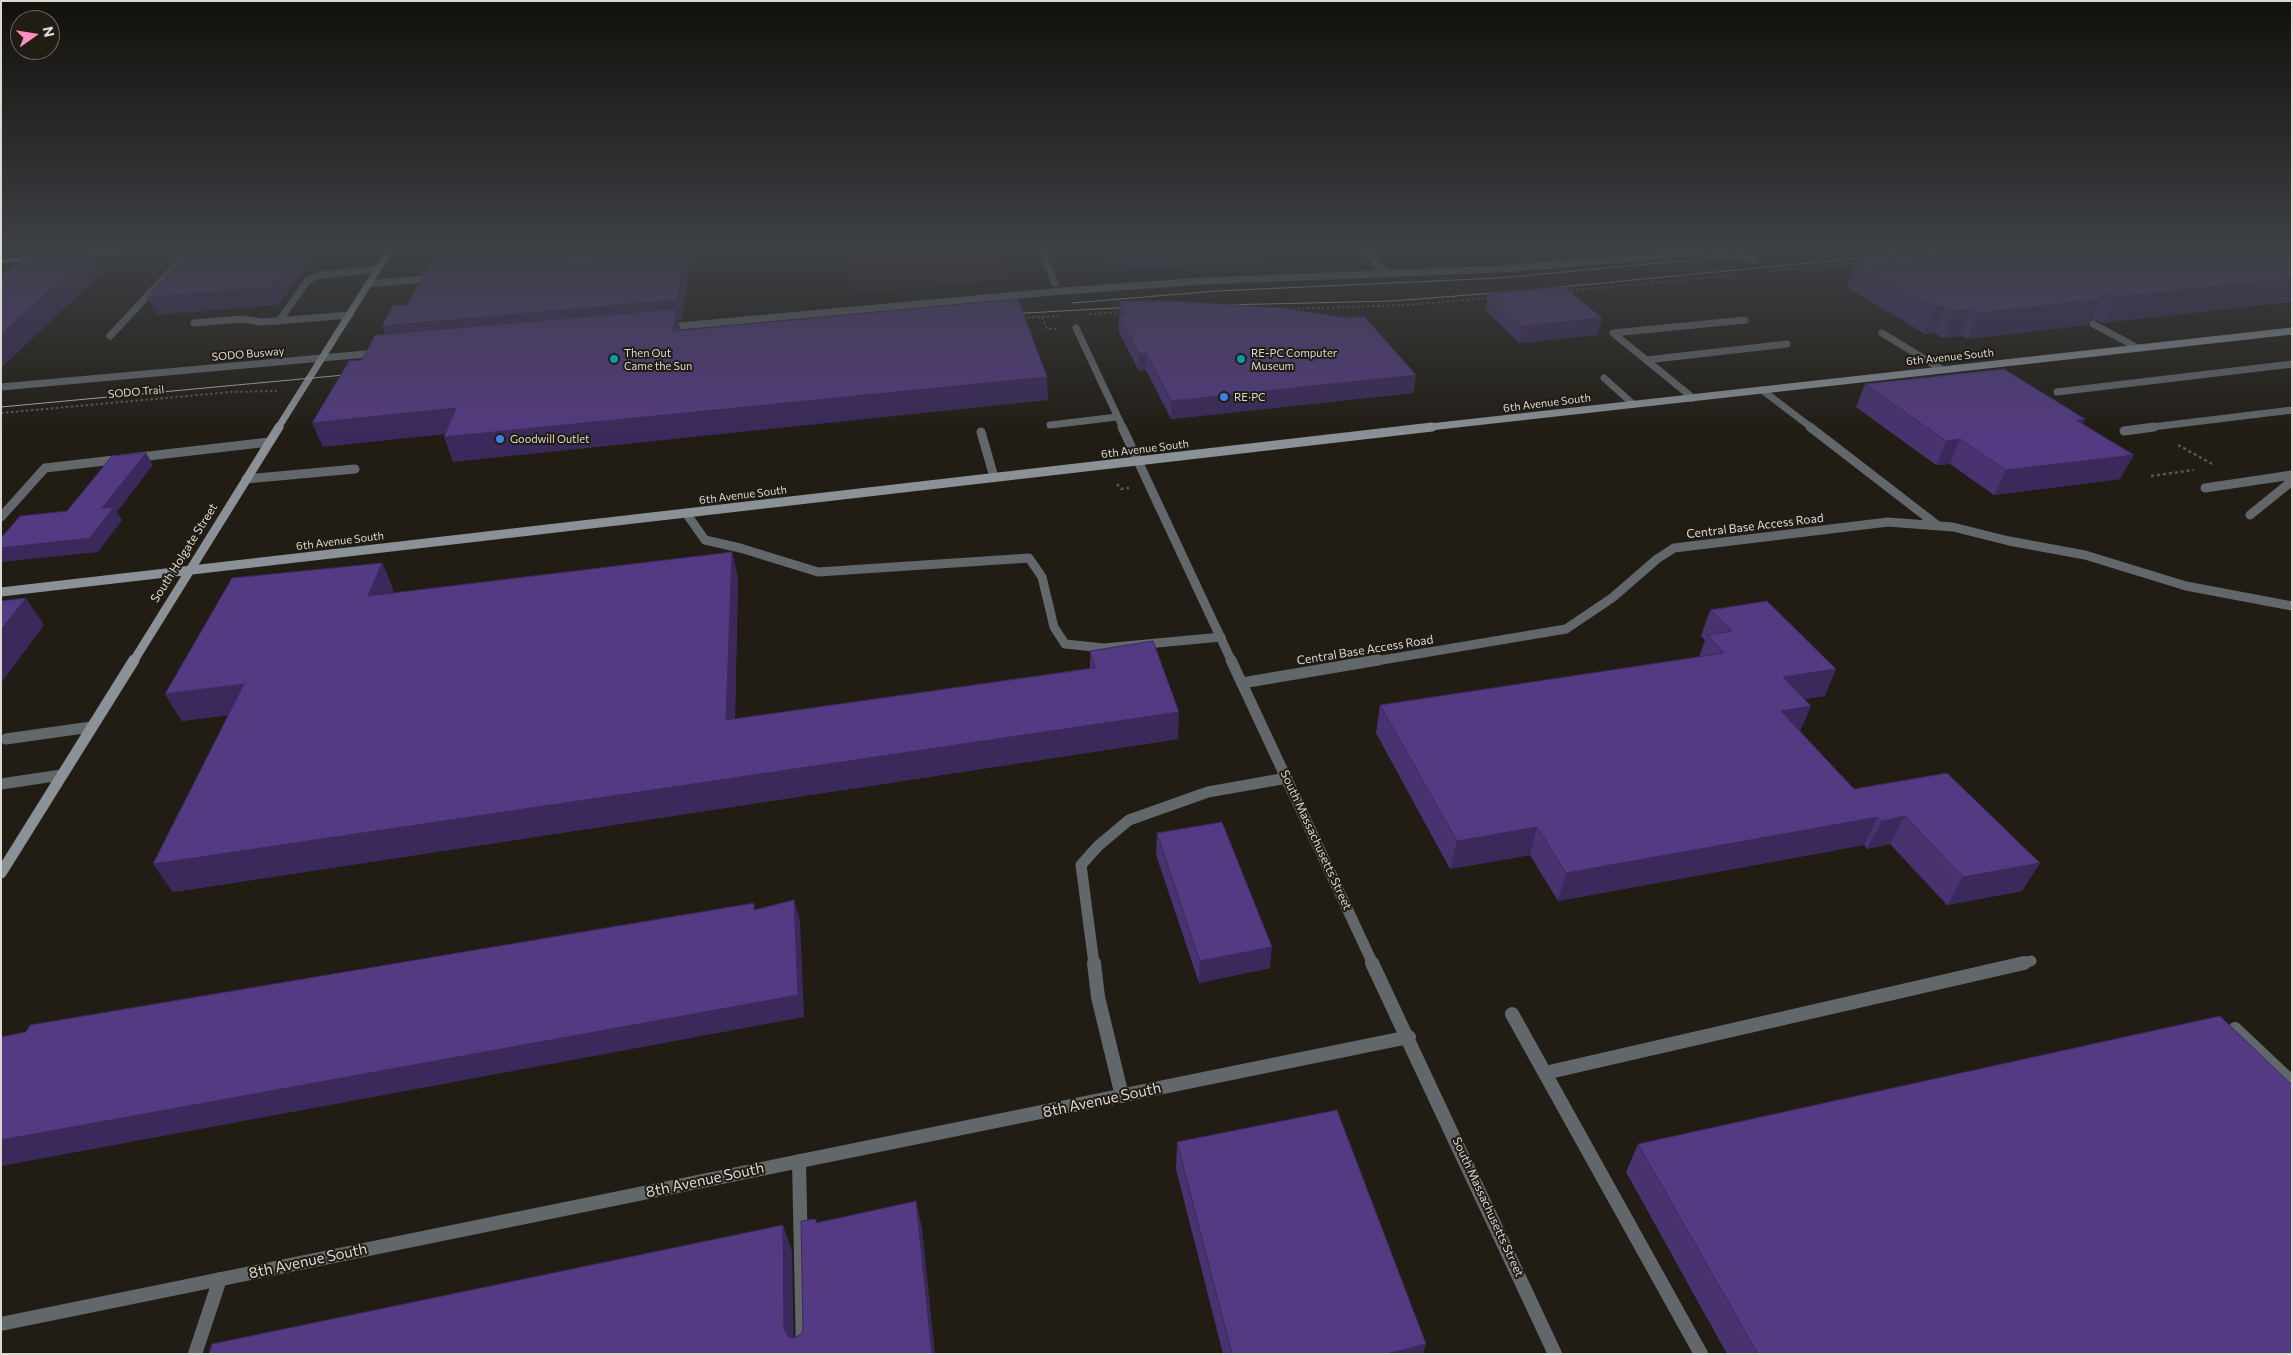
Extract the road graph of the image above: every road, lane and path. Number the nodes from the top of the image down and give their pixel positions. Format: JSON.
{"nodes":[{"id":1,"x":133,"y":311,"type":"edge"},
{"id":2,"x":286,"y":311,"type":"edge"},
{"id":3,"x":352,"y":311,"type":"edge"},
{"id":4,"x":843,"y":311,"type":"edge"},
{"id":5,"x":1131,"y":312,"type":"edge"},
{"id":6,"x":1086,"y":314,"type":"dead end"},
{"id":7,"x":350,"y":315,"type":"junction"},
{"id":8,"x":1069,"y":315,"type":"dead end"},
{"id":9,"x":1019,"y":319,"type":"edge"},
{"id":10,"x":1744,"y":320,"type":"dead end"},
{"id":11,"x":279,"y":321,"type":"junction"},
{"id":12,"x":194,"y":323,"type":"dead end"},
{"id":13,"x":2093,"y":324,"type":"edge"},
{"id":14,"x":663,"y":328,"type":"edge"},
{"id":15,"x":1076,"y":328,"type":"dead end"},
{"id":16,"x":2292,"y":331,"type":"edge"},
{"id":17,"x":1882,"y":333,"type":"dead end"},
{"id":18,"x":110,"y":336,"type":"dead end"},
{"id":19,"x":1787,"y":344,"type":"dead end"},
{"id":20,"x":2138,"y":348,"type":"junction"},
{"id":21,"x":382,"y":353,"type":"edge"},
{"id":22,"x":322,"y":358,"type":"junction"},
{"id":23,"x":1646,"y":360,"type":"junction"},
{"id":24,"x":2292,"y":364,"type":"edge"},
{"id":25,"x":1941,"y":370,"type":"junction"},
{"id":26,"x":1604,"y":378,"type":"dead end"},
{"id":27,"x":1,"y":387,"type":"edge"},
{"id":28,"x":1762,"y":390,"type":"junction"},
{"id":29,"x":273,"y":391,"type":"dead end"},
{"id":30,"x":2057,"y":392,"type":"dead end"},
{"id":31,"x":1693,"y":398,"type":"junction"},
{"id":32,"x":1633,"y":404,"type":"junction"},
{"id":33,"x":2292,"y":410,"type":"edge"},
{"id":34,"x":1,"y":413,"type":"edge"},
{"id":35,"x":1117,"y":417,"type":"junction"},
{"id":36,"x":1050,"y":425,"type":"dead end"},
{"id":37,"x":981,"y":432,"type":"dead end"},
{"id":38,"x":2124,"y":432,"type":"dead end"},
{"id":39,"x":269,"y":442,"type":"junction"},
{"id":40,"x":1138,"y":461,"type":"junction"},
{"id":41,"x":355,"y":469,"type":"dead end"},
{"id":42,"x":2292,"y":475,"type":"edge"},
{"id":43,"x":994,"y":478,"type":"junction"},
{"id":44,"x":246,"y":480,"type":"junction"},
{"id":45,"x":2292,"y":481,"type":"edge"},
{"id":46,"x":2205,"y":488,"type":"dead end"},
{"id":47,"x":686,"y":513,"type":"junction"},
{"id":48,"x":2250,"y":515,"type":"dead end"},
{"id":49,"x":1,"y":518,"type":"edge"},
{"id":50,"x":1938,"y":526,"type":"junction"},
{"id":51,"x":190,"y":570,"type":"junction"},
{"id":52,"x":1,"y":592,"type":"edge"},
{"id":53,"x":2292,"y":606,"type":"edge"},
{"id":54,"x":1220,"y":636,"type":"junction"},
{"id":55,"x":1242,"y":683,"type":"junction"},
{"id":56,"x":91,"y":727,"type":"junction"},
{"id":57,"x":6,"y":739,"type":"dead end"},
{"id":58,"x":61,"y":775,"type":"junction"},
{"id":59,"x":1287,"y":778,"type":"junction"},
{"id":60,"x":1,"y":784,"type":"edge"},
{"id":61,"x":1,"y":873,"type":"edge"},
{"id":62,"x":2031,"y":961,"type":"dead end"},
{"id":63,"x":1512,"y":1014,"type":"dead end"},
{"id":64,"x":2235,"y":1029,"type":"edge"},
{"id":65,"x":1409,"y":1037,"type":"junction"},
{"id":66,"x":1545,"y":1073,"type":"junction"},
{"id":67,"x":2292,"y":1083,"type":"edge"},
{"id":68,"x":1122,"y":1096,"type":"junction"},
{"id":69,"x":799,"y":1161,"type":"junction"},
{"id":70,"x":220,"y":1280,"type":"junction"},
{"id":71,"x":1,"y":1324,"type":"edge"},
{"id":72,"x":195,"y":1354,"type":"edge"},
{"id":73,"x":803,"y":1354,"type":"edge"},
{"id":74,"x":1555,"y":1354,"type":"edge"},
{"id":75,"x":1701,"y":1354,"type":"edge"}],
"edges":[{"from":1,"to":18,"type":"street"},
{"from":2,"to":11,"type":"street"},
{"from":3,"to":7,"type":"street","name":"South Holgate Street"},
{"from":4,"to":14,"type":"street"},
{"from":5,"to":6,"type":"path"},
{"from":7,"to":11,"type":"street"},
{"from":7,"to":22,"type":"street","name":"South Holgate Street"},
{"from":8,"to":9,"type":"path"},
{"from":10,"to":23,"type":"street"},
{"from":11,"to":12,"type":"street"},
{"from":13,"to":20,"type":"street"},
{"from":15,"to":35,"type":"street","name":"South Massachusetts Street"},
{"from":16,"to":20,"type":"street","name":"6th Avenue South"},
{"from":17,"to":25,"type":"street"},
{"from":19,"to":23,"type":"street"},
{"from":20,"to":25,"type":"street","name":"6th Avenue South"},
{"from":21,"to":22,"type":"street","name":"SODO Busway"},
{"from":22,"to":27,"type":"street","name":"SODO Busway"},
{"from":22,"to":39,"type":"street","name":"South Holgate Street"},
{"from":23,"to":31,"type":"street"},
{"from":24,"to":30,"type":"street"},
{"from":25,"to":28,"type":"street","name":"6th Avenue South"},
{"from":26,"to":32,"type":"street"},
{"from":28,"to":31,"type":"street","name":"6th Avenue South"},
{"from":28,"to":50,"type":"street"},
{"from":29,"to":34,"type":"path","name":"SODO Trail"},
{"from":31,"to":32,"type":"street","name":"6th Avenue South"},
{"from":32,"to":40,"type":"street","name":"6th Avenue South"},
{"from":33,"to":38,"type":"street"},
{"from":35,"to":36,"type":"street"},
{"from":35,"to":40,"type":"street","name":"South Massachusetts Street"},
{"from":37,"to":43,"type":"street"},
{"from":39,"to":44,"type":"street","name":"South Holgate Street"},
{"from":39,"to":49,"type":"street"},
{"from":40,"to":43,"type":"street","name":"6th Avenue South"},
{"from":40,"to":54,"type":"street","name":"South Massachusetts Street"},
{"from":41,"to":44,"type":"street"},
{"from":42,"to":46,"type":"street"},
{"from":43,"to":47,"type":"street","name":"6th Avenue South"},
{"from":44,"to":51,"type":"street","name":"South Holgate Street"},
{"from":45,"to":48,"type":"street"},
{"from":47,"to":51,"type":"street","name":"6th Avenue South"},
{"from":47,"to":54,"type":"street"},
{"from":50,"to":53,"type":"street","name":"Central Base Access Road"},
{"from":50,"to":55,"type":"street","name":"Central Base Access Road"},
{"from":51,"to":52,"type":"street","name":"6th Avenue South"},
{"from":51,"to":56,"type":"street","name":"South Holgate Street"},
{"from":54,"to":55,"type":"street","name":"South Massachusetts Street"},
{"from":55,"to":59,"type":"street","name":"South Massachusetts Street"},
{"from":56,"to":57,"type":"street"},
{"from":56,"to":58,"type":"street","name":"South Holgate Street"},
{"from":58,"to":60,"type":"street"},
{"from":58,"to":61,"type":"street","name":"South Holgate Street"},
{"from":59,"to":65,"type":"street","name":"South Massachusetts Street"},
{"from":59,"to":68,"type":"street"},
{"from":62,"to":66,"type":"street"},
{"from":63,"to":66,"type":"street"},
{"from":64,"to":67,"type":"street"},
{"from":65,"to":68,"type":"street","name":"8th Avenue South"},
{"from":65,"to":74,"type":"street","name":"South Massachusetts Street"},
{"from":66,"to":75,"type":"street"},
{"from":68,"to":69,"type":"street","name":"8th Avenue South"},
{"from":69,"to":70,"type":"street","name":"8th Avenue South"},
{"from":69,"to":73,"type":"street"},
{"from":70,"to":71,"type":"street","name":"8th Avenue South"},
{"from":70,"to":72,"type":"street"}]}
